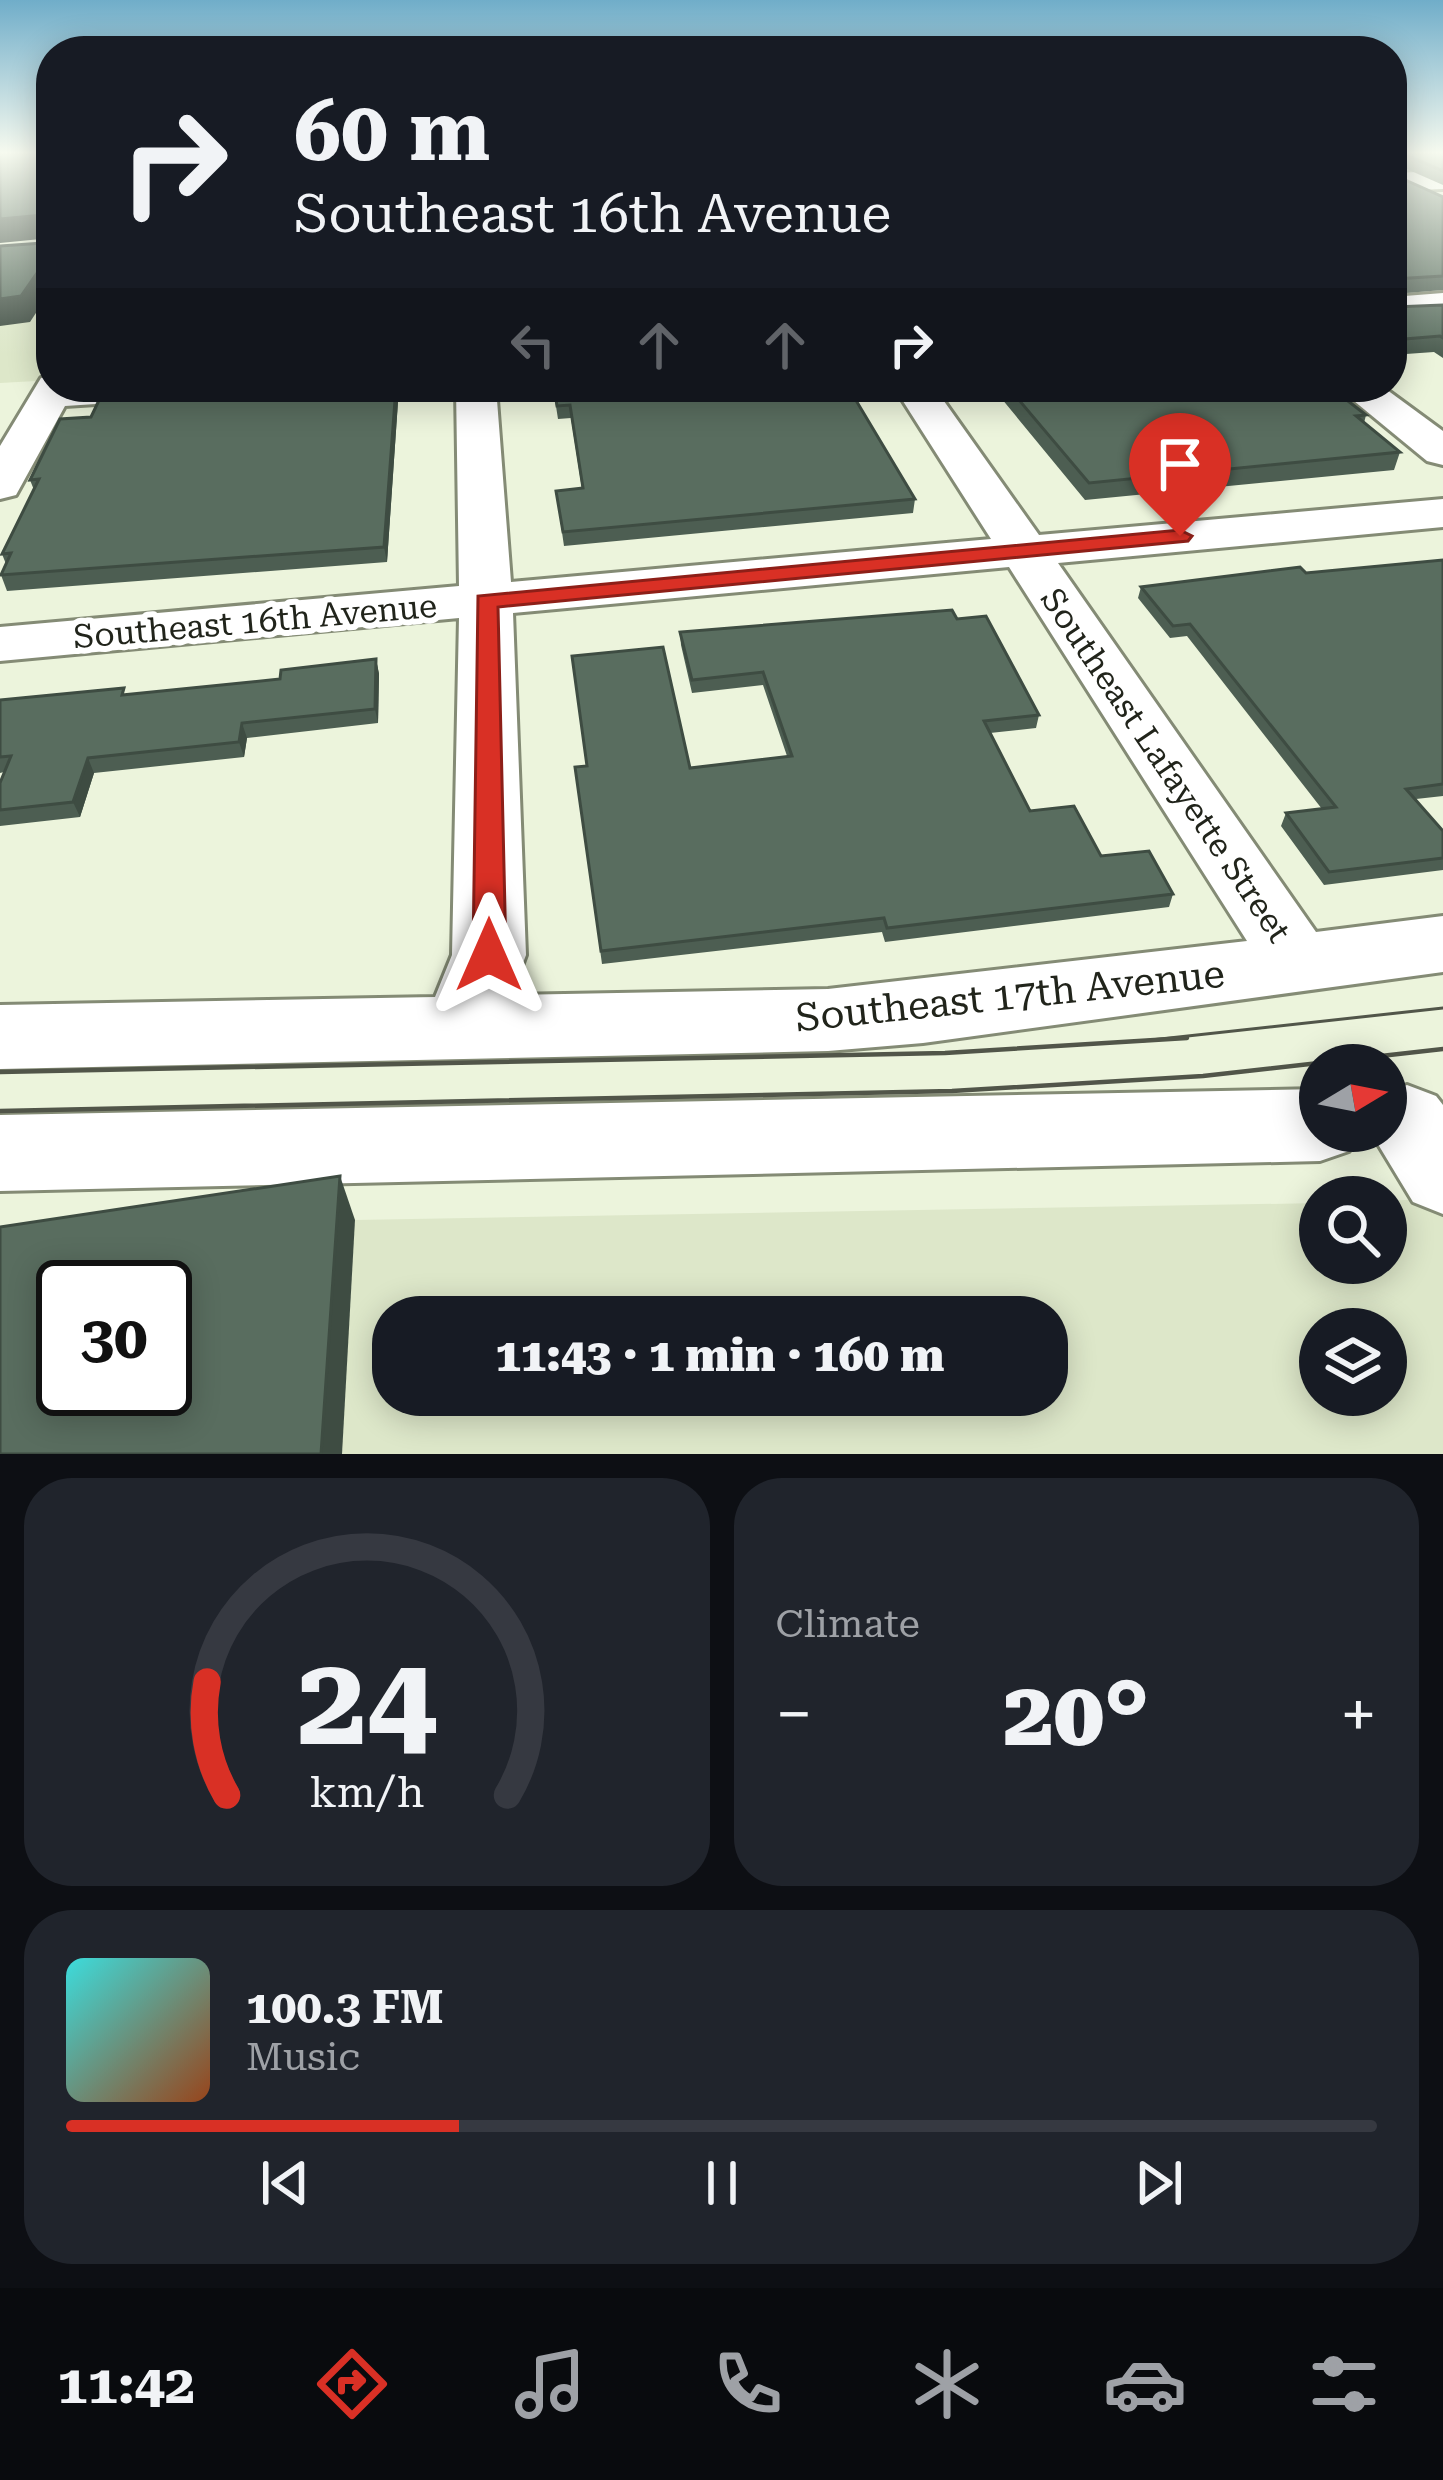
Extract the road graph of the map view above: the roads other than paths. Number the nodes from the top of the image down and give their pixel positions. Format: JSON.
{"nodes":[{"id":1,"x":1443,"y":304,"type":"edge"},
{"id":2,"x":1407,"y":307,"type":"edge"},
{"id":3,"x":46,"y":402,"type":"edge"},
{"id":4,"x":477,"y":402,"type":"edge"},
{"id":5,"x":924,"y":402,"type":"edge"},
{"id":6,"x":1377,"y":402,"type":"edge"},
{"id":7,"x":1443,"y":452,"type":"edge"},
{"id":8,"x":0,"y":485,"type":"edge"},
{"id":9,"x":1443,"y":513,"type":"edge"},
{"id":10,"x":1023,"y":550,"type":"junction"},
{"id":11,"x":486,"y":601,"type":"junction"},
{"id":12,"x":0,"y":644,"type":"edge"},
{"id":13,"x":1443,"y":944,"type":"edge"},
{"id":14,"x":1297,"y":964,"type":"junction"},
{"id":15,"x":462,"y":1025,"type":"junction"},
{"id":16,"x":0,"y":1037,"type":"edge"},
{"id":17,"x":1299,"y":1125,"type":"edge"},
{"id":18,"x":0,"y":1153,"type":"edge"}],
"edges":[{"from":1,"to":2,"type":"street"},
{"from":3,"to":8,"type":"street"},
{"from":4,"to":11,"type":"street"},
{"from":5,"to":10,"type":"street","name":"Southeast Lafayette Street"},
{"from":6,"to":7,"type":"street"},
{"from":9,"to":10,"type":"street","name":"Southeast 16th Avenue"},
{"from":10,"to":11,"type":"street","name":"Southeast 16th Avenue"},
{"from":10,"to":14,"type":"street","name":"Southeast Lafayette Street"},
{"from":11,"to":12,"type":"street","name":"Southeast 16th Avenue"},
{"from":11,"to":15,"type":"street"},
{"from":13,"to":14,"type":"street","name":"Southeast 17th Avenue"},
{"from":14,"to":15,"type":"street","name":"Southeast 17th Avenue"},
{"from":15,"to":16,"type":"street","name":"Southeast 17th Avenue"},
{"from":17,"to":18,"type":"street"}]}
